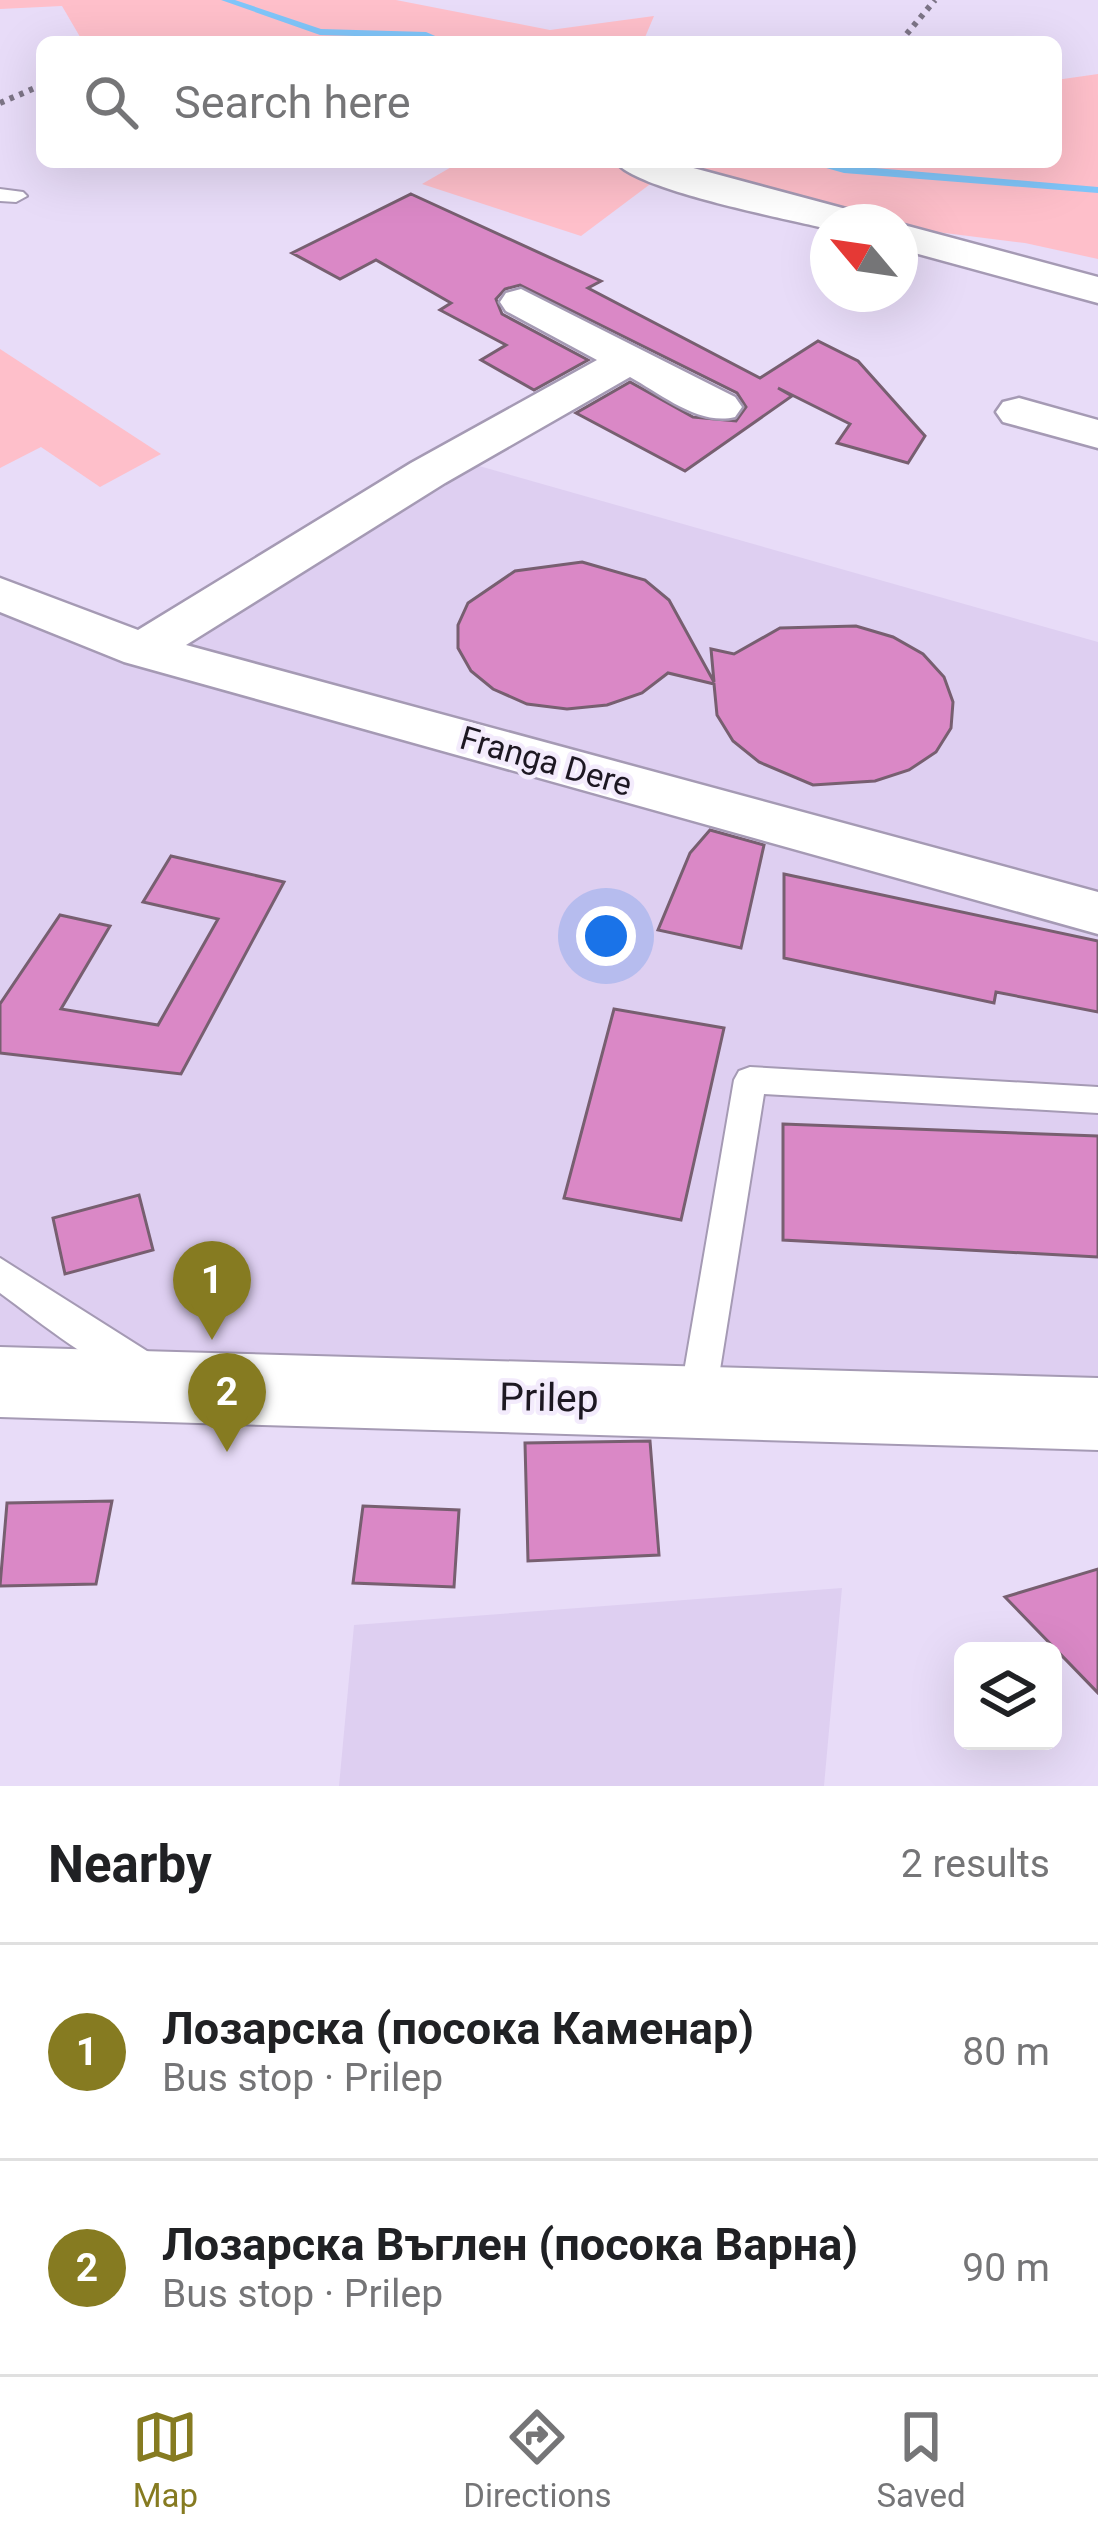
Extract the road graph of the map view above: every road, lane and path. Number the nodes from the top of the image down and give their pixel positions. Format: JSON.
{"nodes":[{"id":1,"x":935,"y":0,"type":"edge"},
{"id":2,"x":905,"y":36,"type":"edge"},
{"id":3,"x":36,"y":88,"type":"edge"},
{"id":4,"x":0,"y":104,"type":"edge"},
{"id":5,"x":651,"y":168,"type":"edge"},
{"id":6,"x":810,"y":213,"type":"edge"},
{"id":7,"x":918,"y":241,"type":"edge"},
{"id":8,"x":1098,"y":290,"type":"edge"},
{"id":9,"x":521,"y":302,"type":"dead end"},
{"id":10,"x":628,"y":360,"type":"junction"},
{"id":11,"x":719,"y":407,"type":"dead end"},
{"id":12,"x":1019,"y":412,"type":"dead end"},
{"id":13,"x":1098,"y":434,"type":"edge"},
{"id":14,"x":0,"y":594,"type":"edge"},
{"id":15,"x":142,"y":650,"type":"junction"},
{"id":16,"x":1098,"y":913,"type":"edge"},
{"id":17,"x":1098,"y":1100,"type":"edge"},
{"id":18,"x":0,"y":1273,"type":"edge"},
{"id":19,"x":0,"y":1382,"type":"edge"},
{"id":20,"x":174,"y":1387,"type":"junction"},
{"id":21,"x":698,"y":1401,"type":"junction"},
{"id":22,"x":1098,"y":1414,"type":"edge"}],
"edges":[{"from":1,"to":2,"type":"path"},
{"from":3,"to":4,"type":"path"},
{"from":5,"to":6,"type":"street"},
{"from":7,"to":8,"type":"street"},
{"from":9,"to":10,"type":"street"},
{"from":10,"to":11,"type":"street"},
{"from":10,"to":15,"type":"street"},
{"from":12,"to":13,"type":"street"},
{"from":14,"to":15,"type":"street","name":"Franga Dere"},
{"from":15,"to":16,"type":"street","name":"Franga Dere"},
{"from":17,"to":21,"type":"lane"},
{"from":18,"to":20,"type":"lane"},
{"from":19,"to":20,"type":"street","name":"Prilep"},
{"from":20,"to":21,"type":"street","name":"Prilep"},
{"from":21,"to":22,"type":"street","name":"Prilep"}]}
